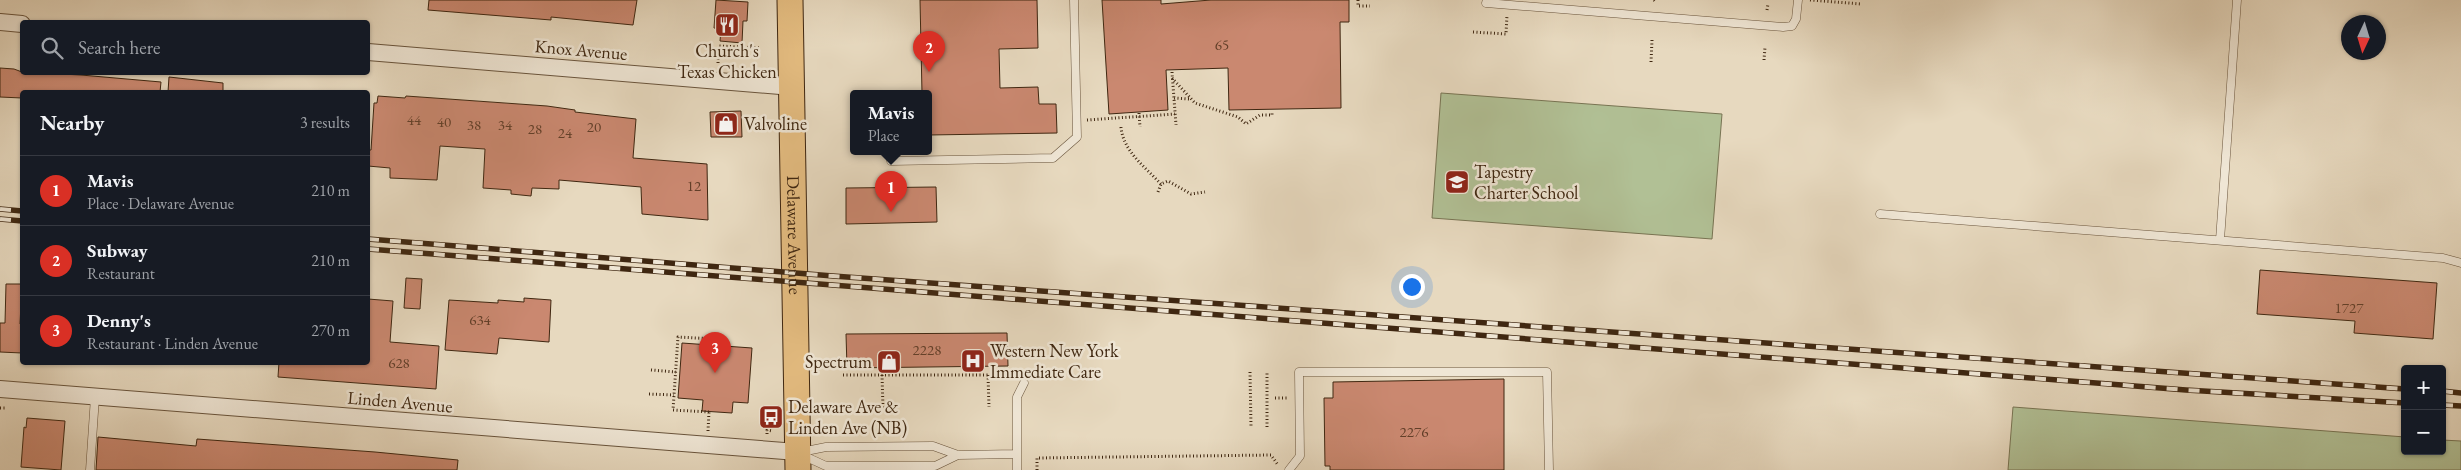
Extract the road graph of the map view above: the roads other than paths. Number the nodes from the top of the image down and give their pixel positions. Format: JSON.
{"nodes":[{"id":1,"x":790,"y":0,"type":"edge"},
{"id":2,"x":1074,"y":0,"type":"edge"},
{"id":3,"x":1798,"y":0,"type":"edge"},
{"id":4,"x":2237,"y":0,"type":"edge"},
{"id":5,"x":1486,"y":3,"type":"dead end"},
{"id":6,"x":1520,"y":3,"type":"edge"},
{"id":7,"x":0,"y":22,"type":"edge"},
{"id":8,"x":20,"y":24,"type":"edge"},
{"id":9,"x":370,"y":52,"type":"edge"},
{"id":10,"x":792,"y":87,"type":"junction"},
{"id":11,"x":891,"y":161,"type":"dead end"},
{"id":12,"x":1880,"y":214,"type":"dead end"},
{"id":13,"x":2220,"y":240,"type":"junction"},
{"id":14,"x":2461,"y":263,"type":"edge"},
{"id":15,"x":1024,"y":383,"type":"dead end"},
{"id":16,"x":0,"y":389,"type":"edge"},
{"id":17,"x":95,"y":397,"type":"junction"},
{"id":18,"x":1017,"y":454,"type":"junction"},
{"id":19,"x":958,"y":455,"type":"junction"},
{"id":20,"x":798,"y":461,"type":"edge"},
{"id":21,"x":90,"y":470,"type":"edge"},
{"id":22,"x":1018,"y":470,"type":"edge"},
{"id":23,"x":1289,"y":470,"type":"edge"},
{"id":24,"x":1550,"y":470,"type":"edge"}],
"edges":[{"from":1,"to":10,"type":"main road","name":"Delaware Avenue"},
{"from":2,"to":11,"type":"lane"},
{"from":3,"to":6,"type":"lane"},
{"from":4,"to":13,"type":"lane"},
{"from":5,"to":6,"type":"lane"},
{"from":7,"to":8,"type":"street"},
{"from":9,"to":10,"type":"street","name":"Knox Avenue"},
{"from":10,"to":20,"type":"main road","name":"Delaware Avenue"},
{"from":12,"to":13,"type":"lane"},
{"from":13,"to":14,"type":"lane"},
{"from":15,"to":18,"type":"lane"},
{"from":16,"to":17,"type":"street","name":"Linden Avenue"},
{"from":17,"to":20,"type":"street","name":"Linden Avenue"},
{"from":17,"to":21,"type":"lane"},
{"from":18,"to":19,"type":"lane"},
{"from":18,"to":22,"type":"lane"},
{"from":19,"to":20,"type":"lane"},
{"from":19,"to":20,"type":"lane"},
{"from":23,"to":24,"type":"lane"}]}
